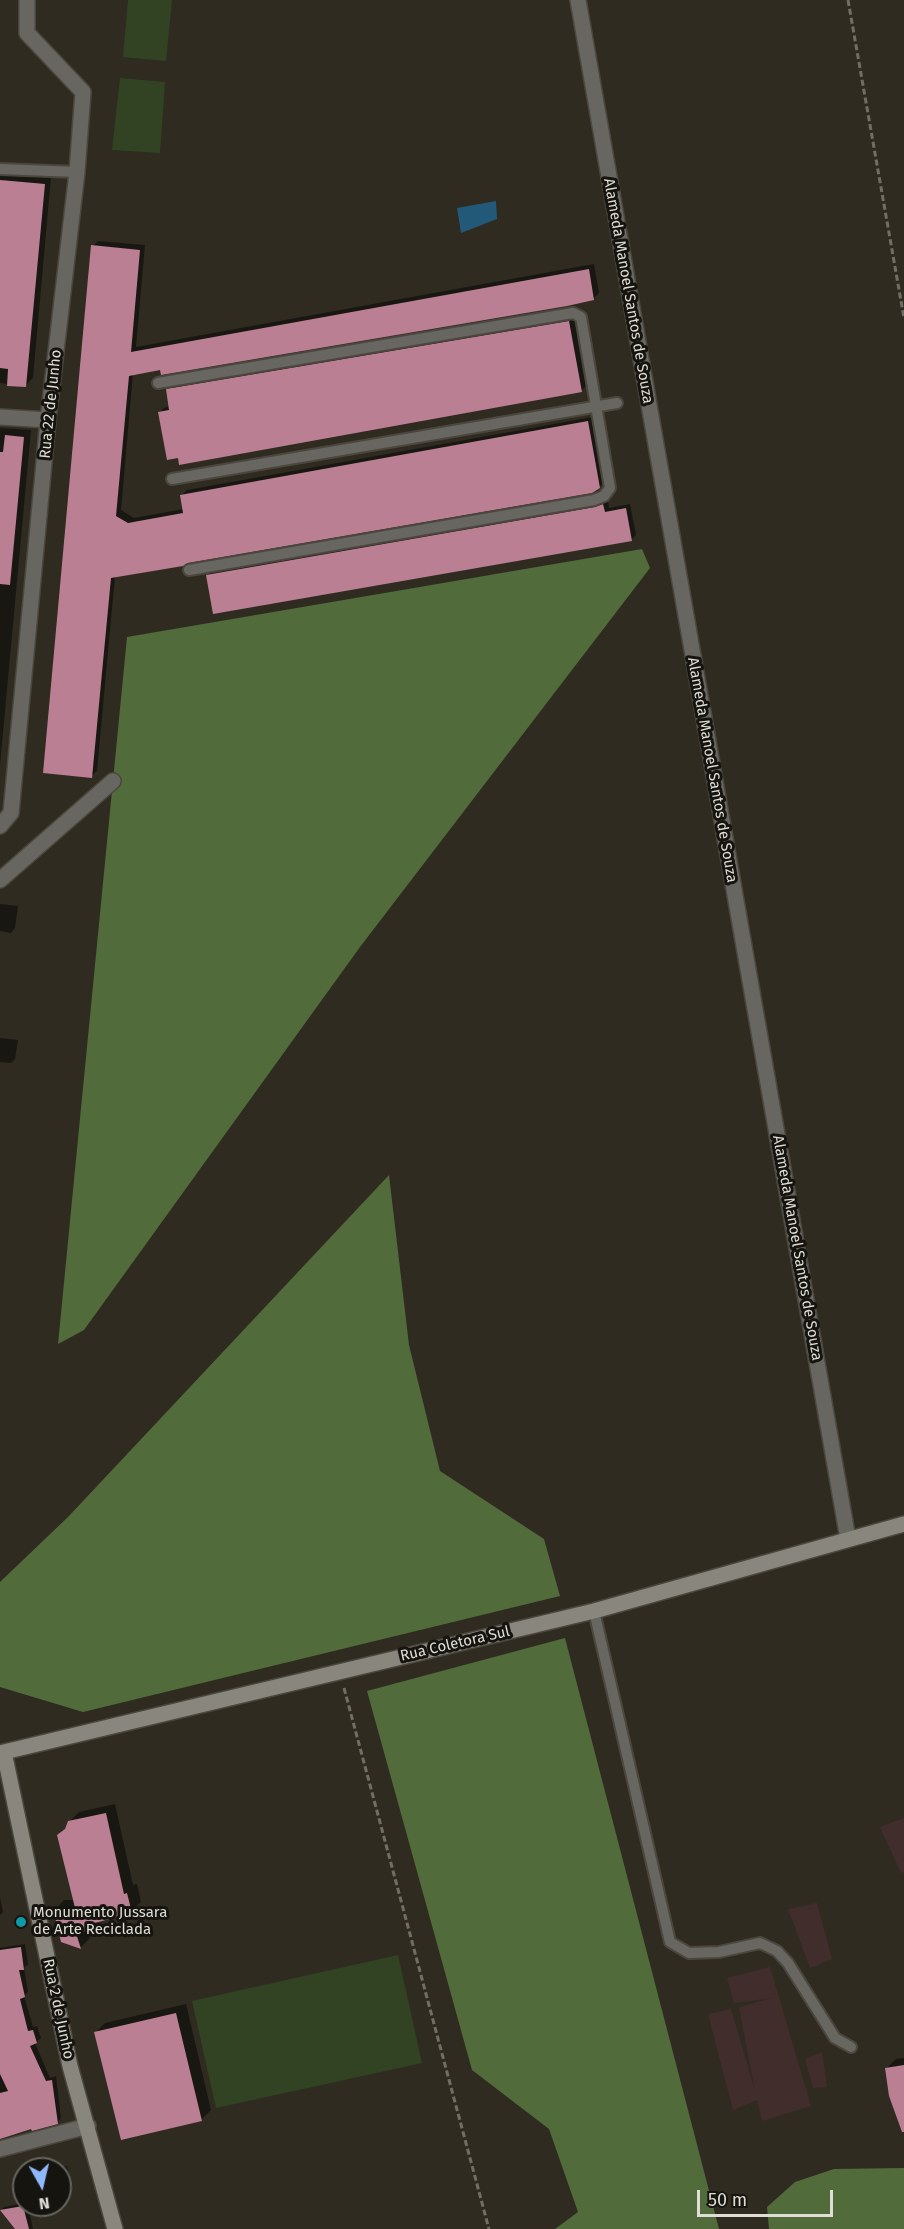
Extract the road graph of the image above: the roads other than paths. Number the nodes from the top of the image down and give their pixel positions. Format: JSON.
{"nodes":[{"id":1,"x":27,"y":0,"type":"edge"},
{"id":2,"x":578,"y":0,"type":"edge"},
{"id":3,"x":0,"y":169,"type":"edge"},
{"id":4,"x":77,"y":172,"type":"junction"},
{"id":5,"x":158,"y":383,"type":"dead end"},
{"id":6,"x":617,"y":403,"type":"dead end"},
{"id":7,"x":596,"y":407,"type":"junction"},
{"id":8,"x":0,"y":417,"type":"edge"},
{"id":9,"x":48,"y":420,"type":"junction"},
{"id":10,"x":172,"y":479,"type":"dead end"},
{"id":11,"x":189,"y":570,"type":"dead end"},
{"id":12,"x":113,"y":781,"type":"dead end"},
{"id":13,"x":0,"y":825,"type":"edge"},
{"id":14,"x":0,"y":880,"type":"edge"},
{"id":15,"x":904,"y":1524,"type":"edge"},
{"id":16,"x":848,"y":1539,"type":"junction"},
{"id":17,"x":594,"y":1611,"type":"junction"},
{"id":18,"x":2,"y":1752,"type":"edge"},
{"id":19,"x":851,"y":2047,"type":"dead end"},
{"id":20,"x":87,"y":2126,"type":"junction"},
{"id":21,"x":0,"y":2149,"type":"edge"},
{"id":22,"x":114,"y":2229,"type":"edge"}],
"edges":[{"from":1,"to":4,"type":"street","name":"Rua 22 de Junho"},
{"from":2,"to":16,"type":"street","name":"Alameda Manoel Santos de Souza"},
{"from":3,"to":4,"type":"lane"},
{"from":4,"to":9,"type":"street","name":"Rua 22 de Junho"},
{"from":5,"to":7,"type":"lane"},
{"from":6,"to":7,"type":"lane"},
{"from":7,"to":10,"type":"lane"},
{"from":7,"to":11,"type":"lane"},
{"from":8,"to":9,"type":"street"},
{"from":9,"to":13,"type":"street","name":"Rua 22 de Junho"},
{"from":12,"to":14,"type":"street"},
{"from":15,"to":16,"type":"street","name":"Rua Coletora Sul"},
{"from":16,"to":17,"type":"street","name":"Rua Coletora Sul"},
{"from":17,"to":18,"type":"street","name":"Rua Coletora Sul"},
{"from":17,"to":19,"type":"lane"},
{"from":18,"to":20,"type":"street","name":"Rua 2 de Junho"},
{"from":20,"to":21,"type":"street"},
{"from":20,"to":22,"type":"street","name":"Rua 2 de Junho"}]}
